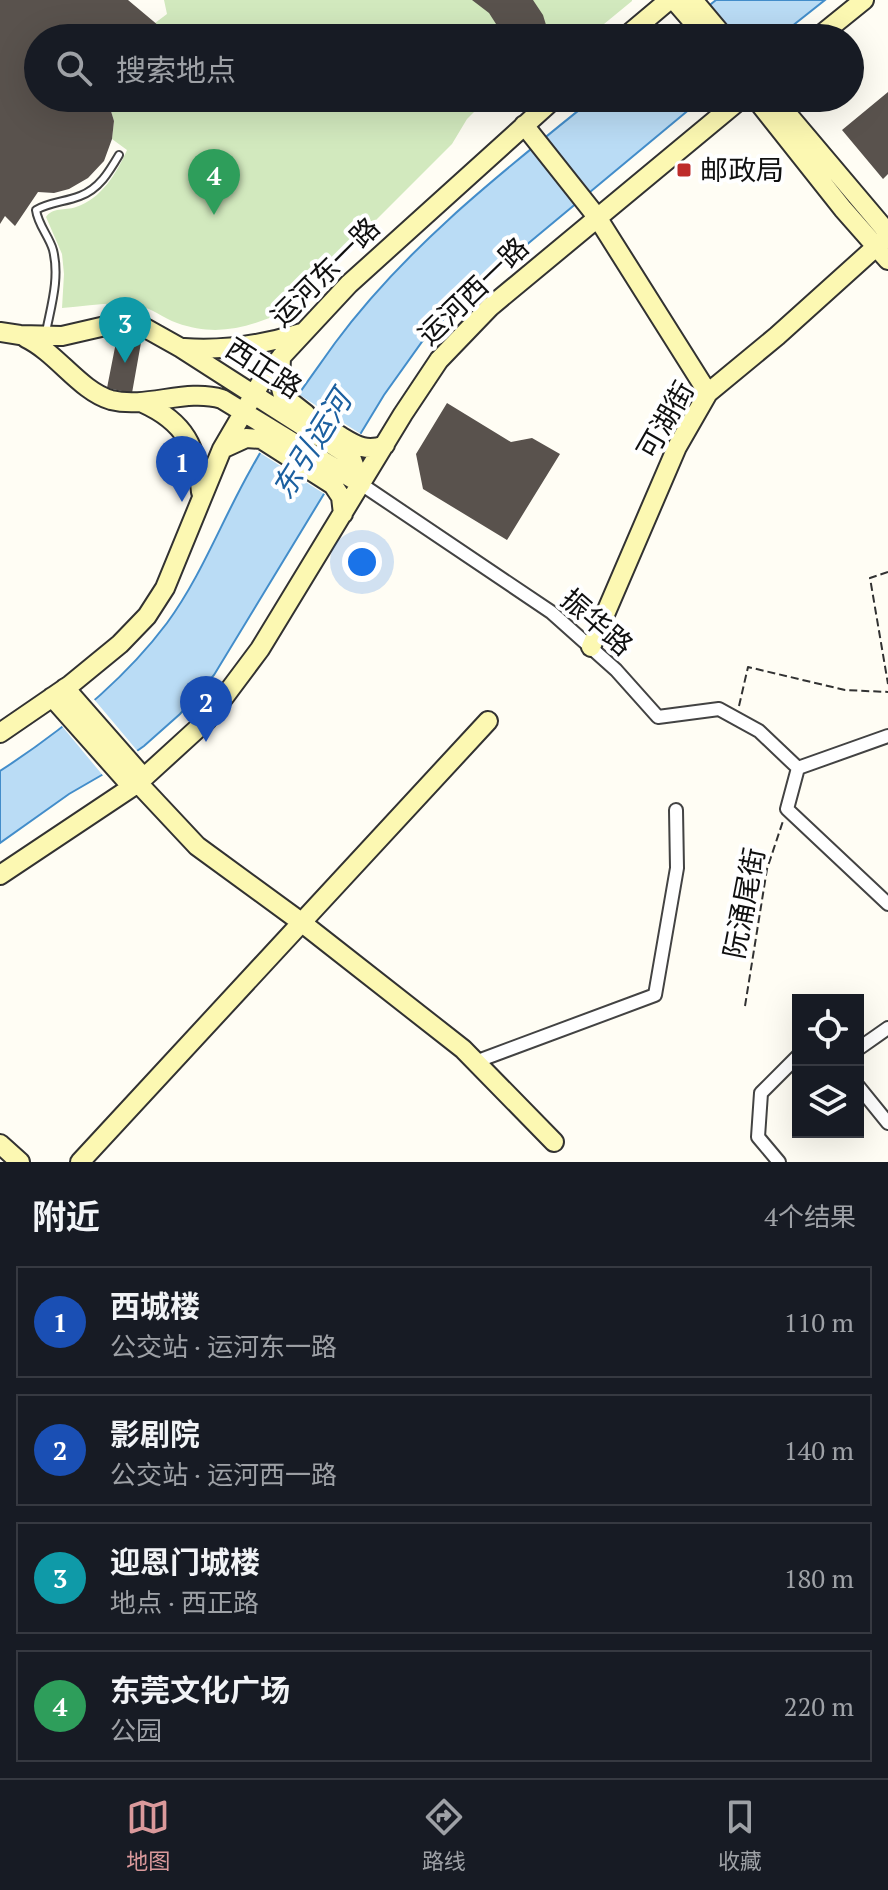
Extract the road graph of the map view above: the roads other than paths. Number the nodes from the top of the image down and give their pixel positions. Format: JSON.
{"nodes":[{"id":1,"x":864,"y":0,"type":"edge"},
{"id":2,"x":684,"y":4,"type":"edge"},
{"id":3,"x":649,"y":24,"type":"edge"},
{"id":4,"x":698,"y":24,"type":"edge"},
{"id":5,"x":708,"y":24,"type":"edge"},
{"id":6,"x":834,"y":24,"type":"edge"},
{"id":7,"x":545,"y":112,"type":"edge"},
{"id":8,"x":723,"y":112,"type":"edge"},
{"id":9,"x":767,"y":112,"type":"edge"},
{"id":10,"x":785,"y":112,"type":"edge"},
{"id":11,"x":530,"y":132,"type":"junction"},
{"id":12,"x":119,"y":155,"type":"dead end"},
{"id":13,"x":592,"y":210,"type":"junction"},
{"id":14,"x":885,"y":244,"type":"edge"},
{"id":15,"x":0,"y":332,"type":"edge"},
{"id":16,"x":303,"y":332,"type":"junction"},
{"id":17,"x":20,"y":335,"type":"junction"},
{"id":18,"x":45,"y":336,"type":"junction"},
{"id":19,"x":181,"y":348,"type":"junction"},
{"id":20,"x":281,"y":357,"type":"junction"},
{"id":21,"x":708,"y":393,"type":"junction"},
{"id":22,"x":140,"y":402,"type":"junction"},
{"id":23,"x":248,"y":404,"type":"junction"},
{"id":24,"x":274,"y":419,"type":"junction"},
{"id":25,"x":385,"y":445,"type":"junction"},
{"id":26,"x":222,"y":449,"type":"junction"},
{"id":27,"x":354,"y":452,"type":"junction"},
{"id":28,"x":337,"y":479,"type":"junction"},
{"id":29,"x":361,"y":484,"type":"junction"},
{"id":30,"x":202,"y":495,"type":"junction"},
{"id":31,"x":343,"y":514,"type":"junction"},
{"id":32,"x":591,"y":647,"type":"junction"},
{"id":33,"x":59,"y":693,"type":"junction"},
{"id":34,"x":488,"y":721,"type":"dead end"},
{"id":35,"x":0,"y":733,"type":"edge"},
{"id":36,"x":888,"y":736,"type":"edge"},
{"id":37,"x":798,"y":768,"type":"junction"},
{"id":38,"x":135,"y":780,"type":"junction"},
{"id":39,"x":676,"y":810,"type":"dead end"},
{"id":40,"x":0,"y":875,"type":"edge"},
{"id":41,"x":888,"y":904,"type":"edge"},
{"id":42,"x":301,"y":922,"type":"junction"},
{"id":43,"x":888,"y":1028,"type":"edge"},
{"id":44,"x":864,"y":1045,"type":"edge"},
{"id":45,"x":475,"y":1062,"type":"junction"},
{"id":46,"x":792,"y":1062,"type":"edge"},
{"id":47,"x":864,"y":1093,"type":"edge"},
{"id":48,"x":888,"y":1123,"type":"edge"},
{"id":49,"x":554,"y":1142,"type":"dead end"},
{"id":50,"x":0,"y":1144,"type":"edge"},
{"id":51,"x":20,"y":1162,"type":"edge"},
{"id":52,"x":80,"y":1162,"type":"edge"},
{"id":53,"x":779,"y":1162,"type":"edge"}],
"edges":[{"from":1,"to":6,"type":"street"},
{"from":2,"to":3,"type":"street"},
{"from":2,"to":4,"type":"street"},
{"from":2,"to":5,"type":"street"},
{"from":7,"to":11,"type":"street","name":"运河东一路"},
{"from":8,"to":13,"type":"street","name":"运河西一路"},
{"from":9,"to":14,"type":"street"},
{"from":10,"to":14,"type":"street"},
{"from":11,"to":13,"type":"street"},
{"from":11,"to":16,"type":"street","name":"运河东一路"},
{"from":12,"to":18,"type":"lane"},
{"from":13,"to":21,"type":"street"},
{"from":13,"to":25,"type":"street","name":"运河西一路"},
{"from":14,"to":21,"type":"street","name":"可湖街"},
{"from":15,"to":17,"type":"street","name":"西正路"},
{"from":16,"to":19,"type":"street"},
{"from":16,"to":20,"type":"street","name":"运河东一路"},
{"from":17,"to":18,"type":"street","name":"西正路"},
{"from":17,"to":22,"type":"street","name":"西正路"},
{"from":18,"to":19,"type":"street","name":"西正路"},
{"from":19,"to":23,"type":"street","name":"西正路"},
{"from":20,"to":23,"type":"street","name":"运河东一路"},
{"from":20,"to":24,"type":"street"},
{"from":21,"to":32,"type":"street","name":"可湖街"},
{"from":22,"to":23,"type":"street","name":"西正路"},
{"from":22,"to":30,"type":"street"},
{"from":23,"to":24,"type":"street","name":"西正路"},
{"from":23,"to":26,"type":"street","name":"运河东一路"},
{"from":24,"to":26,"type":"street"},
{"from":24,"to":27,"type":"street","name":"西正路"},
{"from":24,"to":28,"type":"street","name":"西正路"},
{"from":25,"to":27,"type":"street"},
{"from":25,"to":29,"type":"street","name":"运河西一路"},
{"from":26,"to":30,"type":"street","name":"运河东一路"},
{"from":27,"to":29,"type":"street"},
{"from":28,"to":29,"type":"street","name":"西正路"},
{"from":28,"to":31,"type":"street"},
{"from":29,"to":31,"type":"street","name":"运河西一路"},
{"from":29,"to":32,"type":"street","name":"振华路"},
{"from":30,"to":33,"type":"street","name":"运河东一路"},
{"from":31,"to":38,"type":"street","name":"运河西一路"},
{"from":32,"to":37,"type":"street","name":"振华路"},
{"from":33,"to":35,"type":"street","name":"运河东一路"},
{"from":33,"to":38,"type":"street"},
{"from":34,"to":42,"type":"street"},
{"from":36,"to":37,"type":"street"},
{"from":37,"to":41,"type":"street"},
{"from":38,"to":40,"type":"street","name":"运河西一路"},
{"from":38,"to":42,"type":"street"},
{"from":39,"to":45,"type":"street"},
{"from":42,"to":45,"type":"street"},
{"from":42,"to":52,"type":"street"},
{"from":43,"to":44,"type":"street"},
{"from":45,"to":49,"type":"street"},
{"from":46,"to":53,"type":"street"},
{"from":47,"to":48,"type":"street"},
{"from":50,"to":51,"type":"street"}]}
